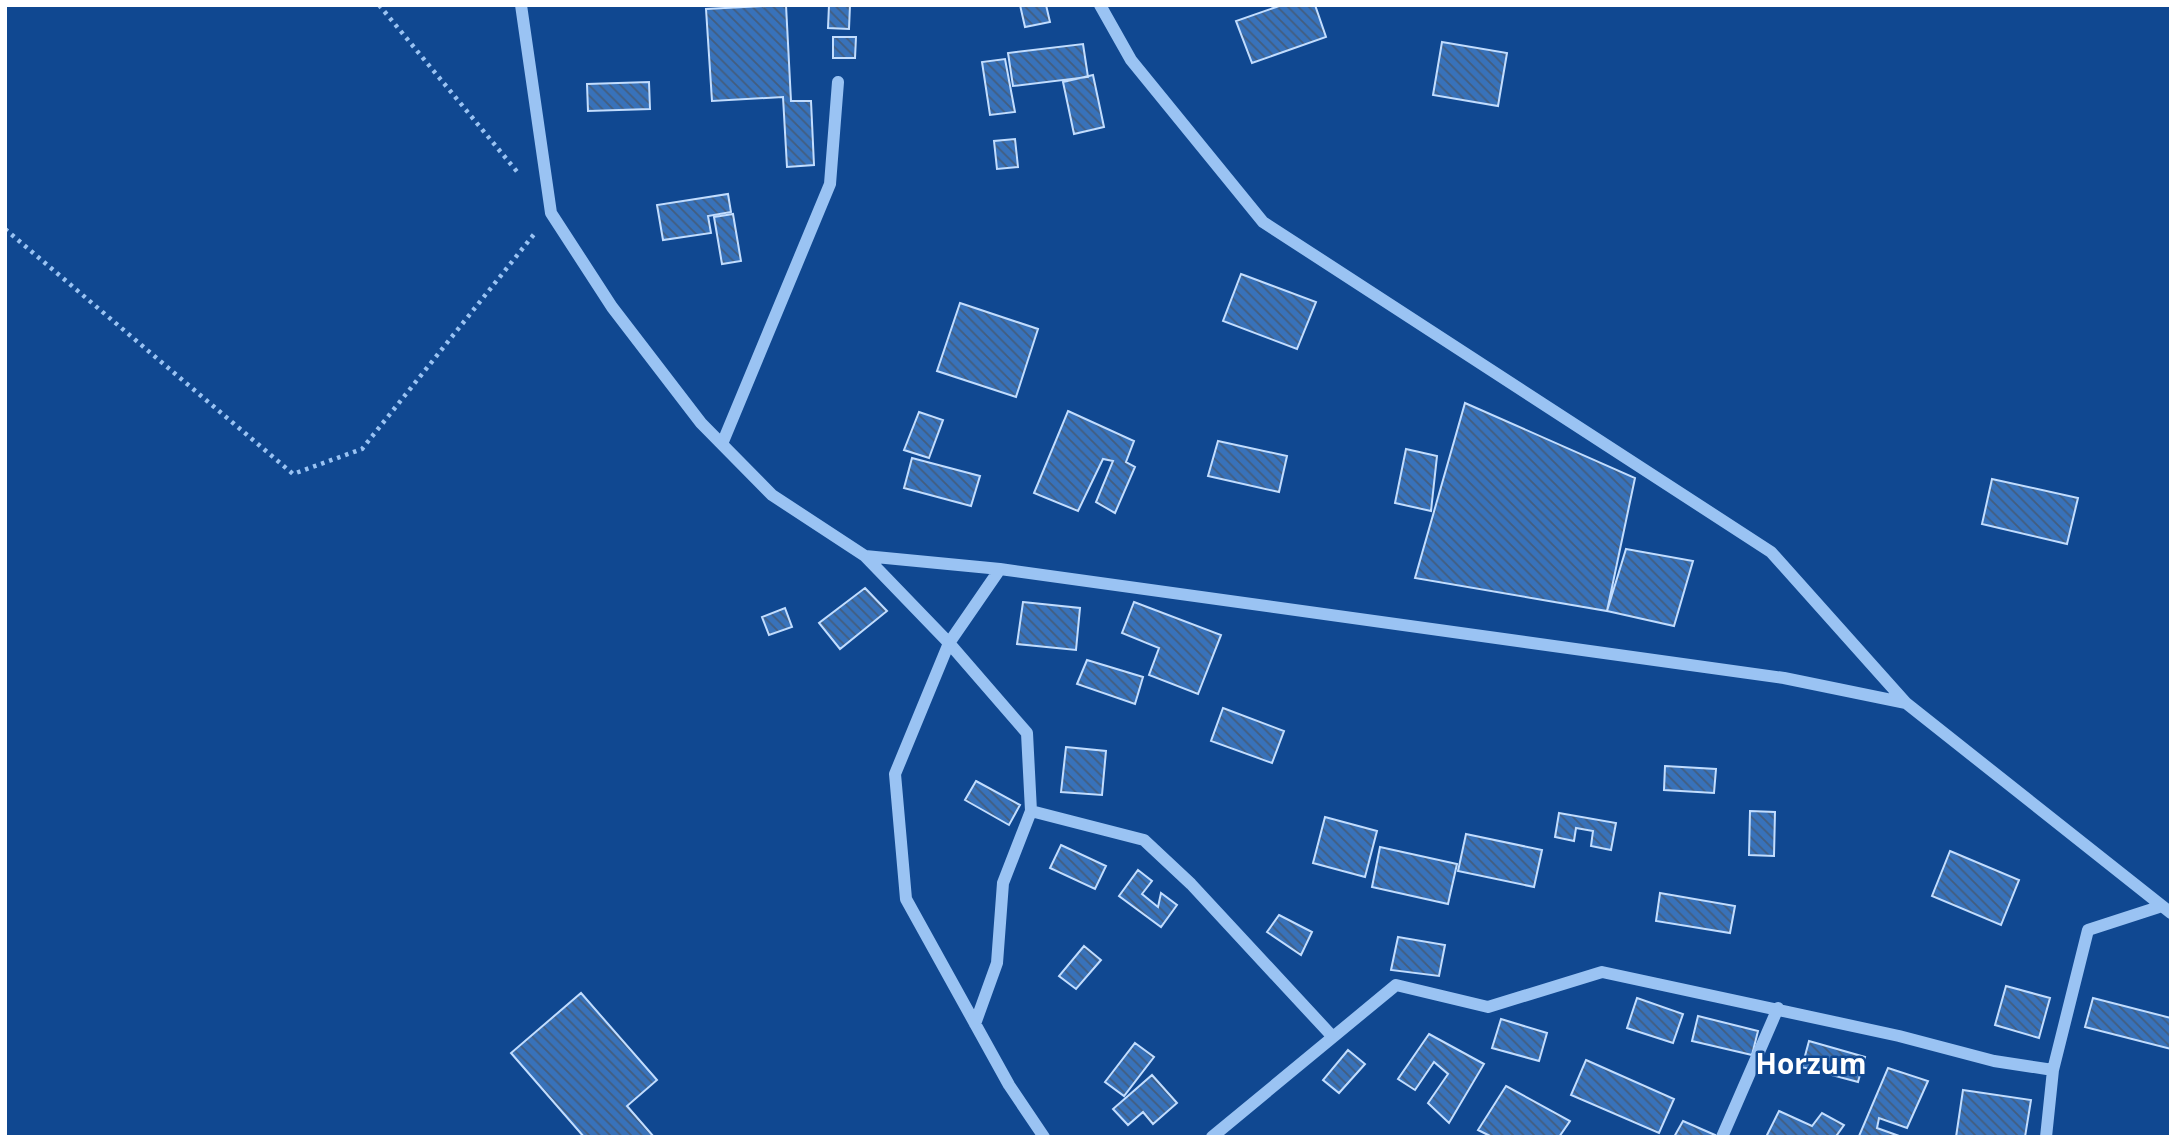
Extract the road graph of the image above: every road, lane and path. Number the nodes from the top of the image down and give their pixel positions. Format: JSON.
{"nodes":[{"id":1,"x":379,"y":5,"type":"edge"},
{"id":2,"x":521,"y":5,"type":"edge"},
{"id":3,"x":1100,"y":5,"type":"edge"},
{"id":4,"x":838,"y":82,"type":"dead end"},
{"id":5,"x":551,"y":213,"type":"junction"},
{"id":6,"x":5,"y":229,"type":"edge"},
{"id":7,"x":722,"y":444,"type":"junction"},
{"id":8,"x":865,"y":556,"type":"junction"},
{"id":9,"x":1000,"y":569,"type":"junction"},
{"id":10,"x":949,"y":643,"type":"junction"},
{"id":11,"x":1906,"y":703,"type":"junction"},
{"id":12,"x":1031,"y":811,"type":"junction"},
{"id":13,"x":2166,"y":910,"type":"edge"},
{"id":14,"x":1778,"y":1009,"type":"junction"},
{"id":15,"x":975,"y":1024,"type":"junction"},
{"id":16,"x":1332,"y":1036,"type":"junction"},
{"id":17,"x":2053,"y":1070,"type":"junction"},
{"id":18,"x":1044,"y":1137,"type":"edge"},
{"id":19,"x":1212,"y":1137,"type":"edge"},
{"id":20,"x":1722,"y":1137,"type":"edge"},
{"id":21,"x":2046,"y":1137,"type":"edge"}],
"edges":[{"from":1,"to":5,"type":"path"},
{"from":2,"to":5,"type":"street"},
{"from":3,"to":11,"type":"street"},
{"from":4,"to":7,"type":"street"},
{"from":5,"to":6,"type":"path"},
{"from":5,"to":7,"type":"street"},
{"from":7,"to":8,"type":"street"},
{"from":8,"to":9,"type":"street"},
{"from":8,"to":10,"type":"street"},
{"from":9,"to":10,"type":"street"},
{"from":9,"to":11,"type":"street"},
{"from":10,"to":12,"type":"street"},
{"from":10,"to":15,"type":"street"},
{"from":11,"to":13,"type":"street"},
{"from":12,"to":15,"type":"street"},
{"from":12,"to":16,"type":"street"},
{"from":13,"to":17,"type":"street"},
{"from":14,"to":16,"type":"street"},
{"from":14,"to":17,"type":"street"},
{"from":14,"to":20,"type":"street"},
{"from":15,"to":18,"type":"street"},
{"from":16,"to":19,"type":"street"},
{"from":17,"to":21,"type":"street"}]}
